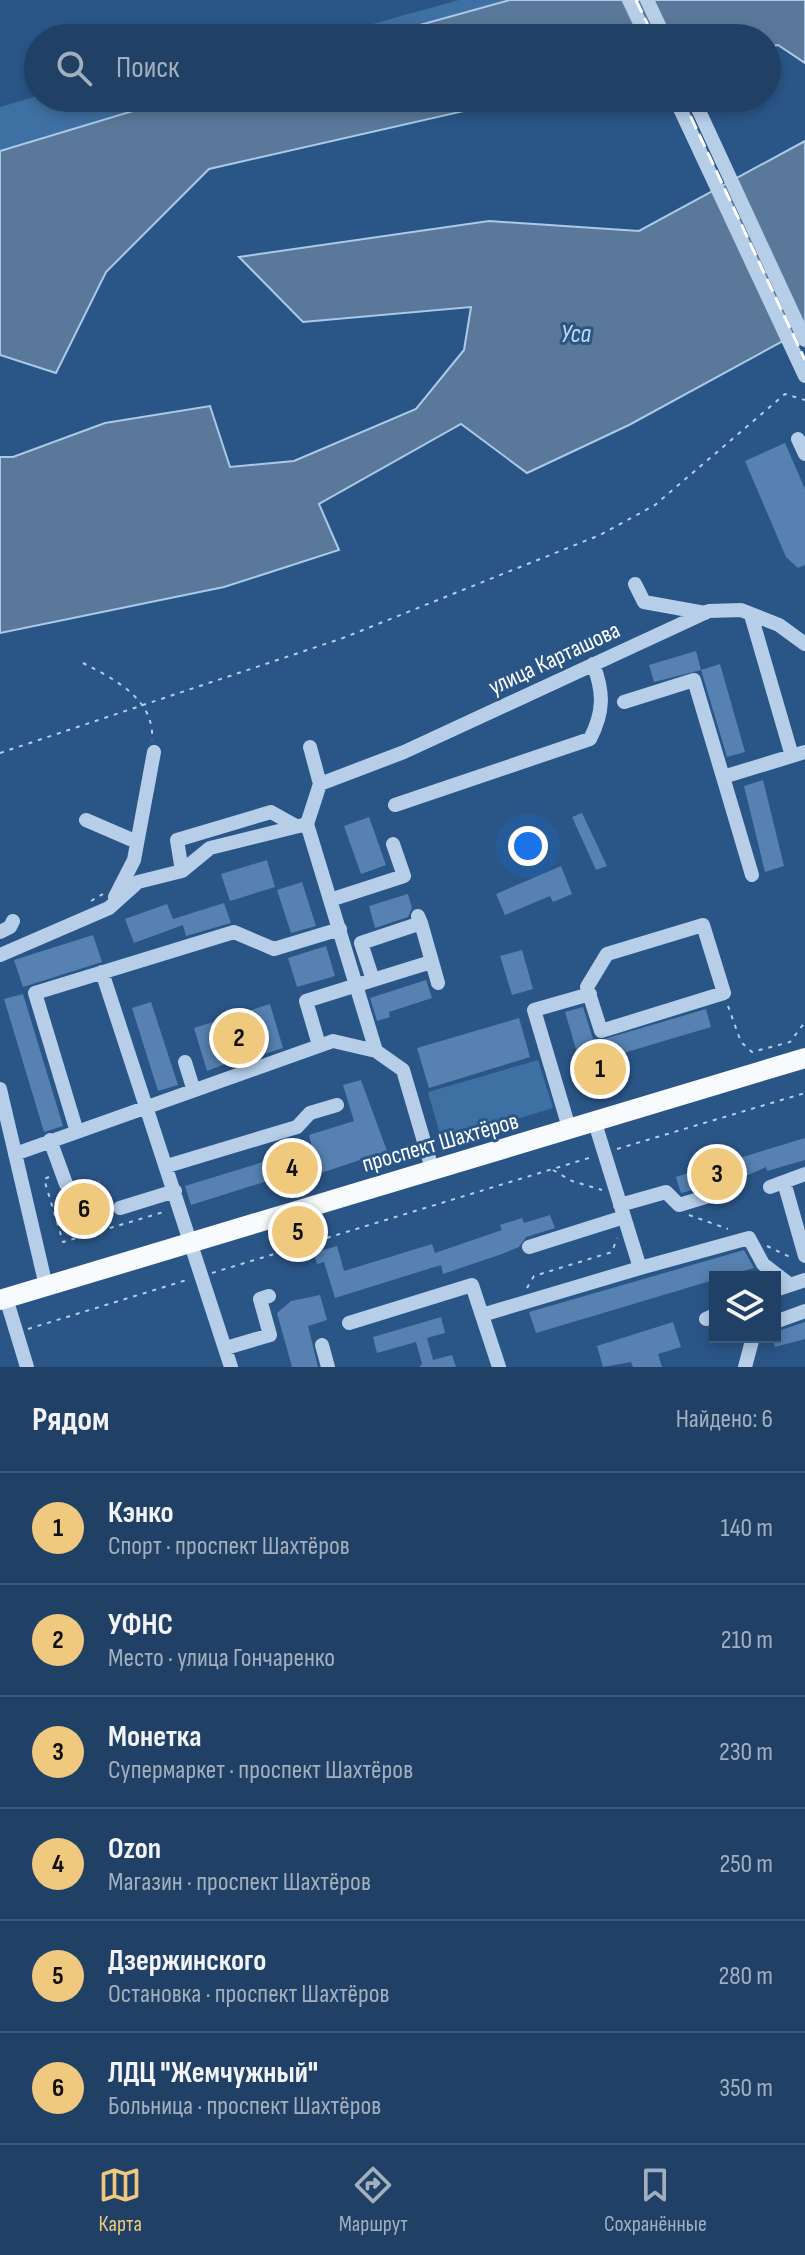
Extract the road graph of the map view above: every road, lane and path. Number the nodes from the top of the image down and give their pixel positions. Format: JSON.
{"nodes":[{"id":1,"x":629,"y":0,"type":"edge"},
{"id":2,"x":647,"y":0,"type":"edge"},
{"id":3,"x":640,"y":24,"type":"edge"},
{"id":4,"x":658,"y":24,"type":"edge"},
{"id":5,"x":682,"y":112,"type":"edge"},
{"id":6,"x":699,"y":112,"type":"edge"},
{"id":7,"x":805,"y":340,"type":"edge"},
{"id":8,"x":804,"y":373,"type":"edge"},
{"id":9,"x":805,"y":400,"type":"edge"},
{"id":10,"x":798,"y":439,"type":"dead end"},
{"id":11,"x":805,"y":454,"type":"edge"},
{"id":12,"x":635,"y":584,"type":"dead end"},
{"id":13,"x":705,"y":613,"type":"junction"},
{"id":14,"x":751,"y":615,"type":"junction"},
{"id":15,"x":805,"y":644,"type":"edge"},
{"id":16,"x":83,"y":663,"type":"dead end"},
{"id":17,"x":593,"y":664,"type":"junction"},
{"id":18,"x":624,"y":702,"type":"dead end"},
{"id":19,"x":143,"y":705,"type":"junction"},
{"id":20,"x":310,"y":747,"type":"dead end"},
{"id":21,"x":153,"y":750,"type":"joint"},
{"id":22,"x":0,"y":753,"type":"edge"},
{"id":23,"x":799,"y":754,"type":"edge"},
{"id":24,"x":723,"y":777,"type":"junction"},
{"id":25,"x":320,"y":784,"type":"junction"},
{"id":26,"x":395,"y":805,"type":"dead end"},
{"id":27,"x":86,"y":820,"type":"dead end"},
{"id":28,"x":301,"y":825,"type":"junction"},
{"id":29,"x":137,"y":842,"type":"junction"},
{"id":30,"x":393,"y":844,"type":"dead end"},
{"id":31,"x":182,"y":871,"type":"junction"},
{"id":32,"x":752,"y":875,"type":"dead end"},
{"id":33,"x":124,"y":879,"type":"junction"},
{"id":34,"x":330,"y":900,"type":"junction"},
{"id":35,"x":83,"y":905,"type":"dead end"},
{"id":36,"x":109,"y":908,"type":"junction"},
{"id":37,"x":13,"y":921,"type":"dead end"},
{"id":38,"x":340,"y":929,"type":"junction"},
{"id":39,"x":0,"y":932,"type":"edge"},
{"id":40,"x":0,"y":955,"type":"edge"},
{"id":41,"x":431,"y":962,"type":"junction"},
{"id":42,"x":102,"y":972,"type":"junction"},
{"id":43,"x":373,"y":980,"type":"junction"},
{"id":44,"x":438,"y":983,"type":"dead end"},
{"id":45,"x":357,"y":986,"type":"junction"},
{"id":46,"x":724,"y":993,"type":"junction"},
{"id":47,"x":590,"y":994,"type":"junction"},
{"id":48,"x":805,"y":1022,"type":"edge"},
{"id":49,"x":805,"y":1043,"type":"edge"},
{"id":50,"x":319,"y":1045,"type":"junction"},
{"id":51,"x":376,"y":1051,"type":"junction"},
{"id":52,"x":805,"y":1058,"type":"edge"},
{"id":53,"x":185,"y":1062,"type":"dead end"},
{"id":54,"x":757,"y":1074,"type":"junction"},
{"id":55,"x":193,"y":1088,"type":"junction"},
{"id":56,"x":0,"y":1089,"type":"edge"},
{"id":57,"x":805,"y":1093,"type":"edge"},
{"id":58,"x":147,"y":1105,"type":"junction"},
{"id":59,"x":337,"y":1105,"type":"dead end"},
{"id":60,"x":595,"y":1123,"type":"junction"},
{"id":61,"x":570,"y":1131,"type":"junction"},
{"id":62,"x":77,"y":1132,"type":"junction"},
{"id":63,"x":50,"y":1140,"type":"junction"},
{"id":64,"x":605,"y":1153,"type":"junction"},
{"id":65,"x":15,"y":1154,"type":"junction"},
{"id":66,"x":167,"y":1166,"type":"junction"},
{"id":67,"x":433,"y":1172,"type":"junction"},
{"id":68,"x":805,"y":1174,"type":"edge"},
{"id":69,"x":64,"y":1179,"type":"joint"},
{"id":70,"x":735,"y":1188,"type":"dead end"},
{"id":71,"x":175,"y":1191,"type":"junction"},
{"id":72,"x":180,"y":1207,"type":"junction"},
{"id":73,"x":120,"y":1208,"type":"dead end"},
{"id":74,"x":622,"y":1211,"type":"junction"},
{"id":75,"x":192,"y":1241,"type":"junction"},
{"id":76,"x":529,"y":1247,"type":"dead end"},
{"id":77,"x":805,"y":1256,"type":"edge"},
{"id":78,"x":640,"y":1268,"type":"junction"},
{"id":79,"x":203,"y":1275,"type":"junction"},
{"id":80,"x":805,"y":1280,"type":"edge"},
{"id":81,"x":46,"y":1286,"type":"junction"},
{"id":82,"x":782,"y":1287,"type":"edge"},
{"id":83,"x":269,"y":1296,"type":"dead end"},
{"id":84,"x":3,"y":1299,"type":"edge"},
{"id":85,"x":515,"y":1305,"type":"junction"},
{"id":86,"x":805,"y":1311,"type":"edge"},
{"id":87,"x":482,"y":1315,"type":"junction"},
{"id":88,"x":781,"y":1320,"type":"edge"},
{"id":89,"x":349,"y":1323,"type":"dead end"},
{"id":90,"x":16,"y":1332,"type":"junction"},
{"id":91,"x":751,"y":1343,"type":"edge"},
{"id":92,"x":322,"y":1345,"type":"dead end"},
{"id":93,"x":226,"y":1348,"type":"junction"},
{"id":94,"x":27,"y":1367,"type":"edge"},
{"id":95,"x":231,"y":1367,"type":"edge"},
{"id":96,"x":328,"y":1367,"type":"edge"},
{"id":97,"x":499,"y":1367,"type":"edge"},
{"id":98,"x":745,"y":1367,"type":"edge"}],
"edges":[{"from":1,"to":3,"type":"street"},
{"from":2,"to":4,"type":"street"},
{"from":5,"to":8,"type":"street"},
{"from":6,"to":7,"type":"street"},
{"from":9,"to":19,"type":"path"},
{"from":10,"to":11,"type":"street"},
{"from":12,"to":13,"type":"street"},
{"from":13,"to":14,"type":"street","name":"улица Карташова"},
{"from":13,"to":17,"type":"street","name":"улица Карташова"},
{"from":14,"to":15,"type":"street","name":"улица Карташова"},
{"from":14,"to":23,"type":"street"},
{"from":16,"to":19,"type":"path"},
{"from":17,"to":25,"type":"street","name":"улица Карташова"},
{"from":17,"to":26,"type":"street"},
{"from":18,"to":24,"type":"street"},
{"from":19,"to":21,"type":"path"},
{"from":19,"to":22,"type":"path"},
{"from":20,"to":25,"type":"street"},
{"from":21,"to":29,"type":"street"},
{"from":23,"to":24,"type":"street"},
{"from":24,"to":32,"type":"street"},
{"from":25,"to":28,"type":"street"},
{"from":27,"to":29,"type":"street"},
{"from":28,"to":31,"type":"street"},
{"from":28,"to":31,"type":"street"},
{"from":28,"to":34,"type":"street"},
{"from":29,"to":33,"type":"street"},
{"from":30,"to":34,"type":"street"},
{"from":31,"to":36,"type":"street"},
{"from":33,"to":35,"type":"path"},
{"from":33,"to":36,"type":"street"},
{"from":34,"to":38,"type":"street"},
{"from":36,"to":40,"type":"street"},
{"from":37,"to":39,"type":"street"},
{"from":38,"to":42,"type":"street"},
{"from":38,"to":45,"type":"street"},
{"from":41,"to":43,"type":"street"},
{"from":41,"to":43,"type":"street"},
{"from":41,"to":44,"type":"street"},
{"from":42,"to":58,"type":"street"},
{"from":42,"to":62,"type":"street"},
{"from":43,"to":45,"type":"street"},
{"from":45,"to":50,"type":"street"},
{"from":45,"to":51,"type":"street"},
{"from":46,"to":47,"type":"street"},
{"from":46,"to":47,"type":"street"},
{"from":46,"to":48,"type":"path"},
{"from":47,"to":61,"type":"street"},
{"from":49,"to":54,"type":"main road"},
{"from":50,"to":51,"type":"street"},
{"from":50,"to":55,"type":"street"},
{"from":51,"to":67,"type":"street"},
{"from":52,"to":54,"type":"main road"},
{"from":53,"to":55,"type":"street"},
{"from":54,"to":60,"type":"main road","name":"проспект Шахтёров"},
{"from":55,"to":58,"type":"street"},
{"from":56,"to":65,"type":"street"},
{"from":57,"to":64,"type":"path"},
{"from":58,"to":62,"type":"street"},
{"from":58,"to":66,"type":"street"},
{"from":59,"to":66,"type":"street"},
{"from":60,"to":61,"type":"main road","name":"проспект Шахтёров"},
{"from":60,"to":64,"type":"street"},
{"from":61,"to":67,"type":"main road","name":"проспект Шахтёров"},
{"from":62,"to":63,"type":"street"},
{"from":63,"to":65,"type":"street"},
{"from":63,"to":69,"type":"street"},
{"from":64,"to":74,"type":"street"},
{"from":64,"to":79,"type":"path"},
{"from":65,"to":81,"type":"street"},
{"from":66,"to":71,"type":"street"},
{"from":67,"to":75,"type":"main road","name":"проспект Шахтёров"},
{"from":68,"to":77,"type":"street"},
{"from":69,"to":72,"type":"path"},
{"from":70,"to":74,"type":"street"},
{"from":71,"to":72,"type":"street"},
{"from":71,"to":73,"type":"street"},
{"from":72,"to":75,"type":"street"},
{"from":74,"to":76,"type":"street"},
{"from":74,"to":78,"type":"street"},
{"from":74,"to":85,"type":"path"},
{"from":75,"to":79,"type":"street"},
{"from":75,"to":81,"type":"main road","name":"проспект Шахтёров"},
{"from":78,"to":82,"type":"street"},
{"from":78,"to":85,"type":"street"},
{"from":79,"to":90,"type":"path"},
{"from":79,"to":93,"type":"street"},
{"from":80,"to":82,"type":"street"},
{"from":81,"to":84,"type":"main road","name":"проспект Шахтёров"},
{"from":83,"to":93,"type":"street"},
{"from":84,"to":90,"type":"street"},
{"from":85,"to":87,"type":"street"},
{"from":86,"to":88,"type":"street"},
{"from":87,"to":89,"type":"street"},
{"from":87,"to":97,"type":"street"},
{"from":90,"to":94,"type":"street"},
{"from":91,"to":98,"type":"street"},
{"from":92,"to":96,"type":"street"},
{"from":93,"to":95,"type":"street"}]}
